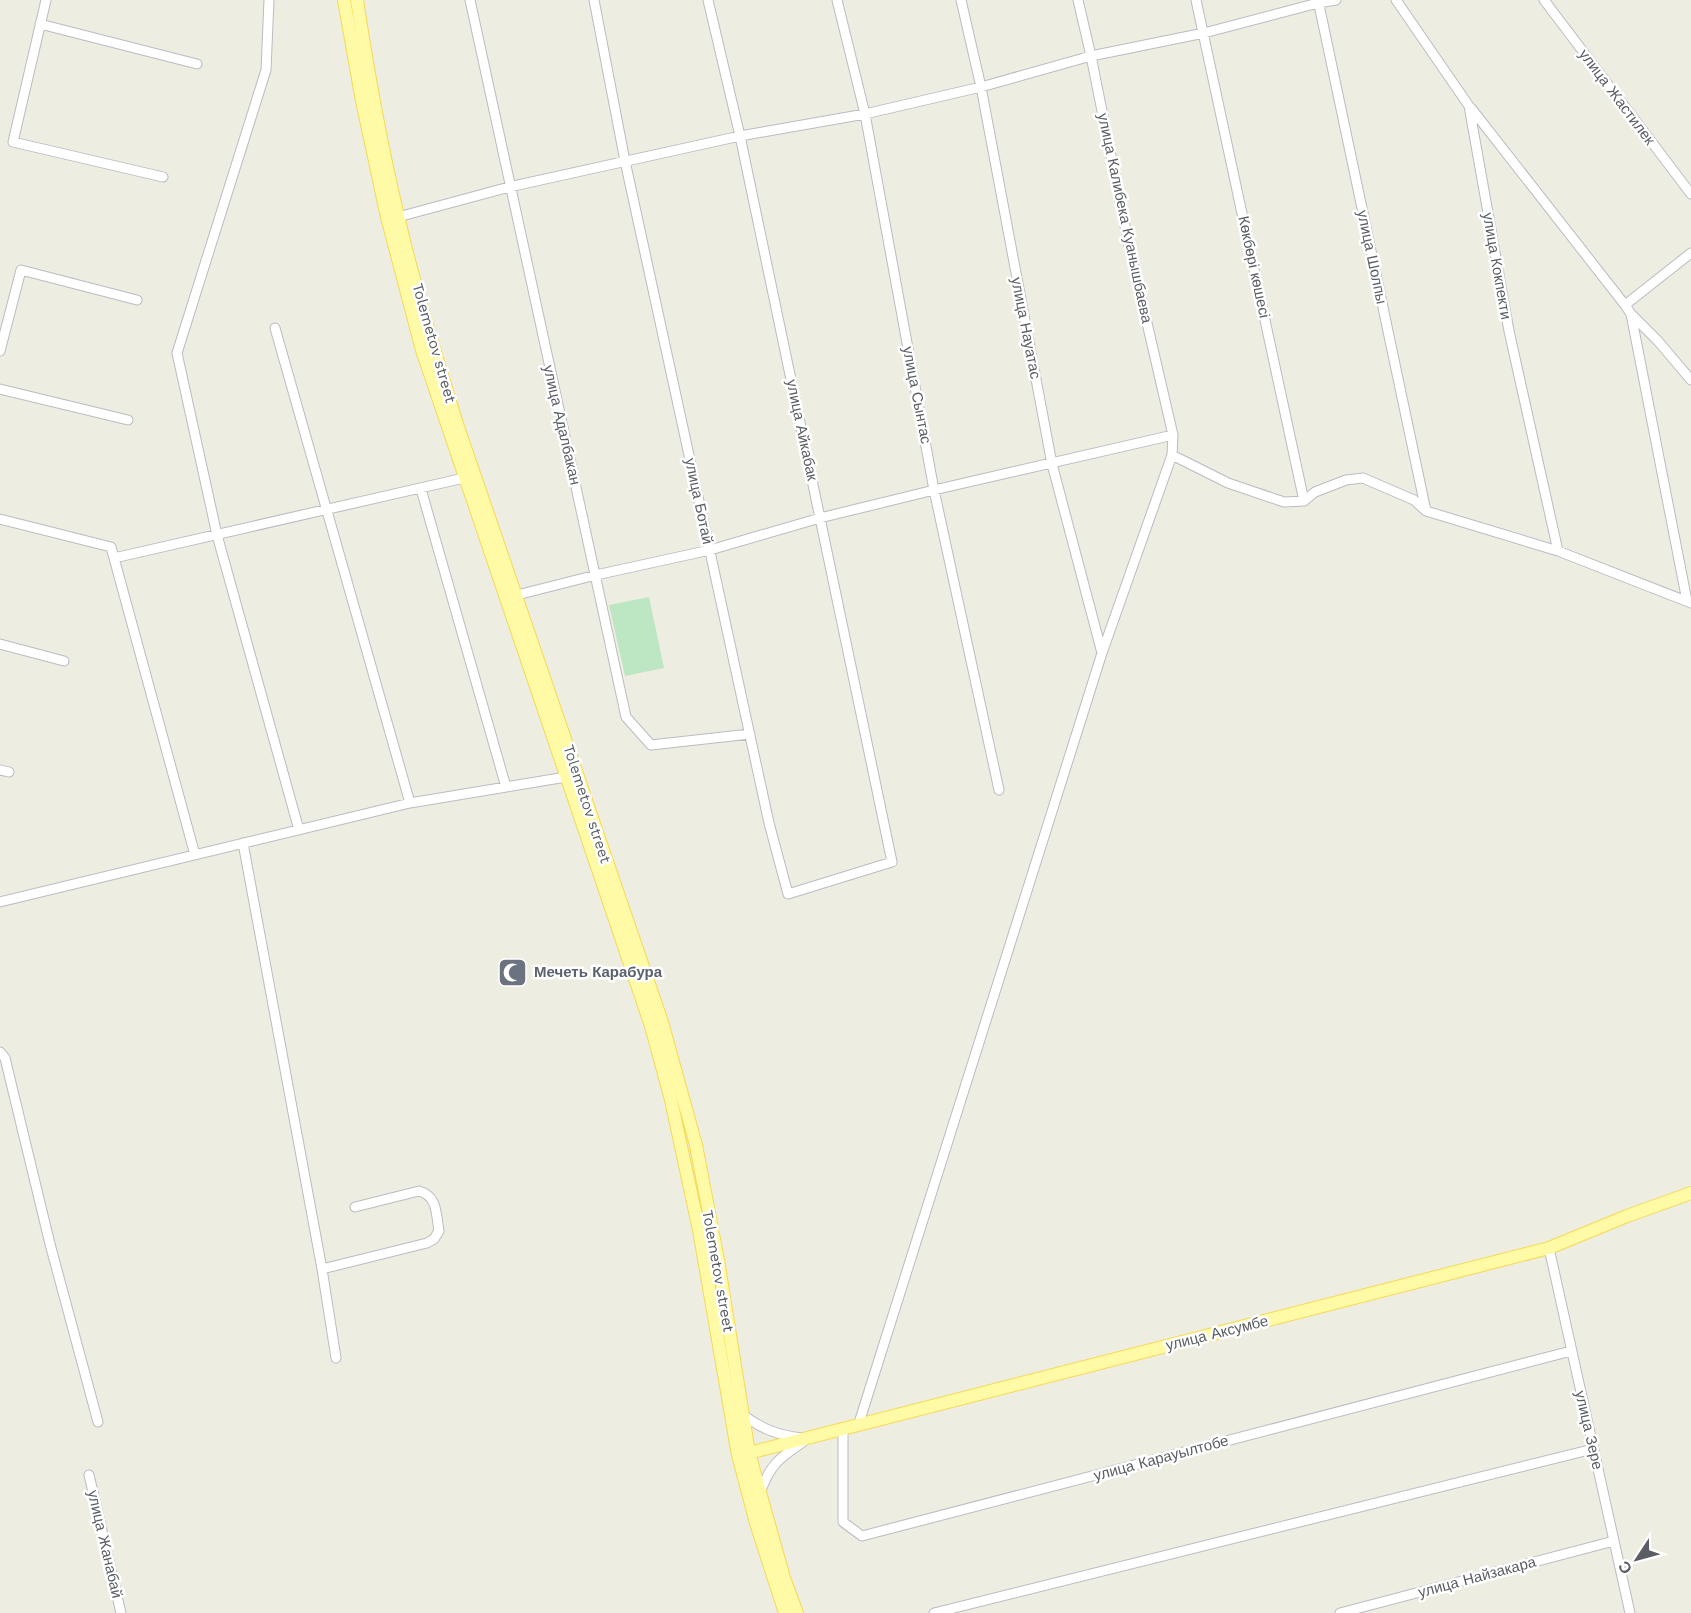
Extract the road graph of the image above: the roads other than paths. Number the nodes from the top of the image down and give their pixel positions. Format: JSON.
{"nodes":[{"id":1,"x":46,"y":0,"type":"edge"},
{"id":2,"x":269,"y":0,"type":"edge"},
{"id":3,"x":344,"y":0,"type":"edge"},
{"id":4,"x":357,"y":0,"type":"edge"},
{"id":5,"x":470,"y":0,"type":"edge"},
{"id":6,"x":594,"y":0,"type":"edge"},
{"id":7,"x":708,"y":0,"type":"edge"},
{"id":8,"x":837,"y":0,"type":"edge"},
{"id":9,"x":961,"y":0,"type":"edge"},
{"id":10,"x":1078,"y":0,"type":"edge"},
{"id":11,"x":1196,"y":0,"type":"edge"},
{"id":12,"x":1336,"y":0,"type":"edge"},
{"id":13,"x":1396,"y":0,"type":"edge"},
{"id":14,"x":1544,"y":0,"type":"edge"},
{"id":15,"x":1318,"y":1,"type":"edge"},
{"id":16,"x":40,"y":24,"type":"junction"},
{"id":17,"x":1204,"y":33,"type":"junction"},
{"id":18,"x":1091,"y":56,"type":"junction"},
{"id":19,"x":197,"y":64,"type":"dead end"},
{"id":20,"x":981,"y":87,"type":"junction"},
{"id":21,"x":1469,"y":106,"type":"junction"},
{"id":22,"x":865,"y":114,"type":"junction"},
{"id":23,"x":740,"y":136,"type":"junction"},
{"id":24,"x":625,"y":161,"type":"junction"},
{"id":25,"x":163,"y":177,"type":"dead end"},
{"id":26,"x":510,"y":187,"type":"junction"},
{"id":27,"x":1691,"y":194,"type":"edge"},
{"id":28,"x":398,"y":217,"type":"junction"},
{"id":29,"x":1691,"y":253,"type":"edge"},
{"id":30,"x":137,"y":300,"type":"dead end"},
{"id":31,"x":1625,"y":305,"type":"junction"},
{"id":32,"x":1631,"y":315,"type":"junction"},
{"id":33,"x":275,"y":328,"type":"dead end"},
{"id":34,"x":0,"y":351,"type":"edge"},
{"id":35,"x":1691,"y":380,"type":"edge"},
{"id":36,"x":0,"y":389,"type":"edge"},
{"id":37,"x":128,"y":420,"type":"dead end"},
{"id":38,"x":1173,"y":435,"type":"junction"},
{"id":39,"x":1173,"y":455,"type":"junction"},
{"id":40,"x":1052,"y":464,"type":"junction"},
{"id":41,"x":464,"y":478,"type":"junction"},
{"id":42,"x":421,"y":489,"type":"junction"},
{"id":43,"x":934,"y":490,"type":"junction"},
{"id":44,"x":1304,"y":501,"type":"junction"},
{"id":45,"x":328,"y":510,"type":"junction"},
{"id":46,"x":1426,"y":511,"type":"junction"},
{"id":47,"x":820,"y":518,"type":"junction"},
{"id":48,"x":0,"y":519,"type":"edge"},
{"id":49,"x":486,"y":525,"type":"junction"},
{"id":50,"x":218,"y":535,"type":"junction"},
{"id":51,"x":710,"y":550,"type":"junction"},
{"id":52,"x":1558,"y":551,"type":"junction"},
{"id":53,"x":114,"y":558,"type":"junction"},
{"id":54,"x":596,"y":575,"type":"junction"},
{"id":55,"x":517,"y":595,"type":"junction"},
{"id":56,"x":1689,"y":602,"type":"edge"},
{"id":57,"x":0,"y":644,"type":"edge"},
{"id":58,"x":1102,"y":653,"type":"junction"},
{"id":59,"x":64,"y":661,"type":"dead end"},
{"id":60,"x":750,"y":734,"type":"junction"},
{"id":61,"x":566,"y":777,"type":"junction"},
{"id":62,"x":506,"y":787,"type":"junction"},
{"id":63,"x":999,"y":790,"type":"dead end"},
{"id":64,"x":410,"y":803,"type":"junction"},
{"id":65,"x":299,"y":830,"type":"junction"},
{"id":66,"x":243,"y":843,"type":"junction"},
{"id":67,"x":195,"y":855,"type":"junction"},
{"id":68,"x":892,"y":862,"type":"joint"},
{"id":69,"x":0,"y":902,"type":"edge"},
{"id":70,"x":0,"y":1052,"type":"edge"},
{"id":71,"x":1691,"y":1193,"type":"edge"},
{"id":72,"x":355,"y":1207,"type":"dead end"},
{"id":73,"x":1549,"y":1248,"type":"junction"},
{"id":74,"x":322,"y":1269,"type":"junction"},
{"id":75,"x":1571,"y":1351,"type":"junction"},
{"id":76,"x":336,"y":1358,"type":"dead end"},
{"id":77,"x":742,"y":1414,"type":"junction"},
{"id":78,"x":98,"y":1422,"type":"dead end"},
{"id":79,"x":858,"y":1426,"type":"junction"},
{"id":80,"x":843,"y":1430,"type":"junction"},
{"id":81,"x":807,"y":1439,"type":"junction"},
{"id":82,"x":1593,"y":1449,"type":"junction"},
{"id":83,"x":743,"y":1454,"type":"junction"},
{"id":84,"x":89,"y":1475,"type":"dead end"},
{"id":85,"x":760,"y":1493,"type":"junction"},
{"id":86,"x":1614,"y":1541,"type":"junction"},
{"id":87,"x":120,"y":1613,"type":"edge"},
{"id":88,"x":785,"y":1613,"type":"edge"},
{"id":89,"x":797,"y":1613,"type":"edge"},
{"id":90,"x":934,"y":1613,"type":"edge"},
{"id":91,"x":1340,"y":1613,"type":"edge"},
{"id":92,"x":1630,"y":1613,"type":"edge"}],
"edges":[{"from":1,"to":16,"type":"street"},
{"from":2,"to":50,"type":"street"},
{"from":3,"to":41,"type":"main road","name":"Tolemetov street"},
{"from":4,"to":28,"type":"main road","name":"Tolemetov street"},
{"from":5,"to":26,"type":"street","name":"улица Адалбакан"},
{"from":6,"to":24,"type":"street","name":"улица Ботай"},
{"from":7,"to":23,"type":"street","name":"улица Айкабак"},
{"from":8,"to":22,"type":"street","name":"улица Сынтас"},
{"from":9,"to":20,"type":"street","name":"улица Науатас"},
{"from":10,"to":18,"type":"street","name":"улица Калибека Куанышбаева"},
{"from":11,"to":17,"type":"street","name":"Көкбөрі көшесі"},
{"from":12,"to":15,"type":"street"},
{"from":13,"to":21,"type":"street","name":"улица Кокпекти"},
{"from":14,"to":27,"type":"street","name":"улица Жастилек"},
{"from":15,"to":17,"type":"street"},
{"from":15,"to":46,"type":"street","name":"улица Шолпы"},
{"from":16,"to":19,"type":"street"},
{"from":16,"to":25,"type":"street"},
{"from":17,"to":18,"type":"street"},
{"from":17,"to":44,"type":"street","name":"Көкбөрі көшесі"},
{"from":18,"to":20,"type":"street"},
{"from":18,"to":38,"type":"street","name":"улица Калибека Куанышбаева"},
{"from":20,"to":22,"type":"street"},
{"from":20,"to":40,"type":"street","name":"улица Науатас"},
{"from":21,"to":31,"type":"street"},
{"from":21,"to":52,"type":"street","name":"улица Кокпекти"},
{"from":22,"to":23,"type":"street"},
{"from":22,"to":43,"type":"street","name":"улица Сынтас"},
{"from":23,"to":24,"type":"street"},
{"from":23,"to":47,"type":"street","name":"улица Айкабак"},
{"from":24,"to":26,"type":"street"},
{"from":24,"to":51,"type":"street","name":"улица Ботай"},
{"from":26,"to":28,"type":"street"},
{"from":26,"to":54,"type":"street","name":"улица Адалбакан"},
{"from":28,"to":49,"type":"main road","name":"Tolemetov street"},
{"from":29,"to":31,"type":"street"},
{"from":30,"to":34,"type":"street"},
{"from":31,"to":32,"type":"street"},
{"from":32,"to":35,"type":"street"},
{"from":32,"to":56,"type":"street"},
{"from":33,"to":45,"type":"street"},
{"from":36,"to":37,"type":"street"},
{"from":38,"to":39,"type":"street","name":"улица Калибека Куанышбаева"},
{"from":38,"to":40,"type":"street"},
{"from":39,"to":44,"type":"street"},
{"from":39,"to":58,"type":"street","name":"улица Калибека Куанышбаева"},
{"from":40,"to":43,"type":"street"},
{"from":40,"to":58,"type":"street","name":"улица Науатас"},
{"from":41,"to":42,"type":"street"},
{"from":41,"to":49,"type":"main road","name":"Tolemetov street"},
{"from":42,"to":45,"type":"street"},
{"from":42,"to":62,"type":"street"},
{"from":43,"to":47,"type":"street"},
{"from":43,"to":63,"type":"street","name":"улица Сынтас"},
{"from":44,"to":46,"type":"street"},
{"from":45,"to":50,"type":"street"},
{"from":45,"to":64,"type":"street"},
{"from":46,"to":52,"type":"street"},
{"from":47,"to":51,"type":"street"},
{"from":47,"to":68,"type":"street","name":"улица Айкабак"},
{"from":48,"to":53,"type":"street"},
{"from":49,"to":55,"type":"main road","name":"Tolemetov street"},
{"from":49,"to":61,"type":"main road","name":"Tolemetov street"},
{"from":50,"to":53,"type":"street"},
{"from":50,"to":65,"type":"street"},
{"from":51,"to":54,"type":"street"},
{"from":51,"to":60,"type":"street","name":"улица Ботай"},
{"from":52,"to":56,"type":"street"},
{"from":53,"to":67,"type":"street"},
{"from":54,"to":55,"type":"street"},
{"from":54,"to":60,"type":"street","name":"улица Адалбакан"},
{"from":55,"to":77,"type":"main road","name":"Tolemetov street"},
{"from":57,"to":59,"type":"street"},
{"from":58,"to":79,"type":"street","name":"улица Калибека Куанышбаева"},
{"from":60,"to":68,"type":"street","name":"улица Ботай"},
{"from":61,"to":62,"type":"street"},
{"from":61,"to":83,"type":"main road","name":"Tolemetov street"},
{"from":62,"to":64,"type":"street"},
{"from":64,"to":65,"type":"street"},
{"from":65,"to":66,"type":"street"},
{"from":66,"to":67,"type":"street"},
{"from":66,"to":74,"type":"street"},
{"from":67,"to":69,"type":"street"},
{"from":70,"to":78,"type":"street"},
{"from":71,"to":73,"type":"main road","name":"улица Аксумбе"},
{"from":72,"to":74,"type":"street"},
{"from":73,"to":75,"type":"street","name":"улица Зере"},
{"from":73,"to":79,"type":"main road","name":"улица Аксумбе"},
{"from":74,"to":76,"type":"street"},
{"from":75,"to":80,"type":"street","name":"улица Карауылтобе"},
{"from":75,"to":82,"type":"street","name":"улица Зере"},
{"from":77,"to":81,"type":"street"},
{"from":77,"to":83,"type":"main road","name":"Tolemetov street"},
{"from":79,"to":80,"type":"main road","name":"улица Аксумбе"},
{"from":80,"to":81,"type":"main road","name":"улица Аксумбе"},
{"from":81,"to":83,"type":"main road","name":"улица Аксумбе"},
{"from":81,"to":85,"type":"street"},
{"from":82,"to":86,"type":"street","name":"улица Зере"},
{"from":82,"to":90,"type":"street"},
{"from":83,"to":85,"type":"main road","name":"Tolemetov street"},
{"from":83,"to":88,"type":"main road","name":"Tolemetov street"},
{"from":84,"to":87,"type":"street","name":"улица Жанабай"},
{"from":85,"to":89,"type":"main road","name":"Tolemetov street"},
{"from":86,"to":91,"type":"street","name":"улица Найзакара"},
{"from":86,"to":92,"type":"street","name":"улица Зере"}]}
